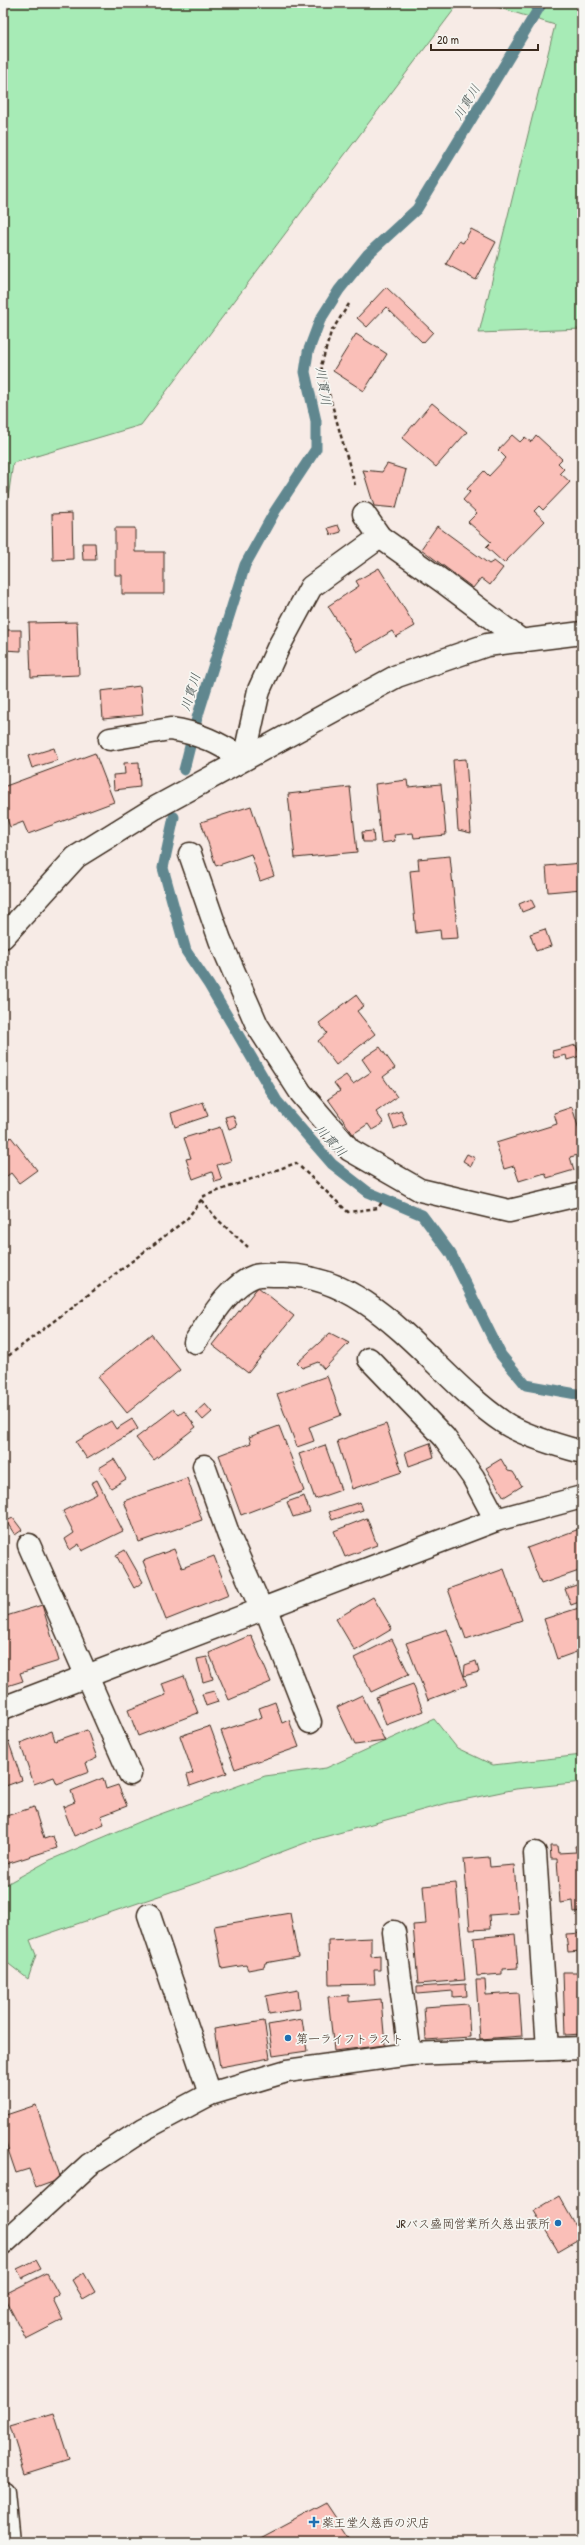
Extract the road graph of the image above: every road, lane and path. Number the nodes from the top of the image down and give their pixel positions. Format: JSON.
{"nodes":[{"id":1,"x":350,"y":304,"type":"dead end"},
{"id":2,"x":364,"y":514,"type":"joint"},
{"id":3,"x":380,"y":537,"type":"junction"},
{"id":4,"x":582,"y":633,"type":"edge"},
{"id":5,"x":522,"y":641,"type":"junction"},
{"id":6,"x":110,"y":738,"type":"dead end"},
{"id":7,"x":244,"y":759,"type":"junction"},
{"id":8,"x":190,"y":854,"type":"dead end"},
{"id":9,"x":3,"y":937,"type":"edge"},
{"id":10,"x":582,"y":1194,"type":"edge"},
{"id":11,"x":201,"y":1200,"type":"junction"},
{"id":12,"x":378,"y":1208,"type":"dead end"},
{"id":13,"x":287,"y":1275,"type":"junction"},
{"id":14,"x":195,"y":1342,"type":"dead end"},
{"id":15,"x":369,"y":1359,"type":"dead end"},
{"id":16,"x":3,"y":1360,"type":"edge"},
{"id":17,"x":582,"y":1452,"type":"edge"},
{"id":18,"x":204,"y":1466,"type":"dead end"},
{"id":19,"x":582,"y":1497,"type":"edge"},
{"id":20,"x":496,"y":1520,"type":"junction"},
{"id":21,"x":29,"y":1545,"type":"dead end"},
{"id":22,"x":263,"y":1608,"type":"junction"},
{"id":23,"x":89,"y":1677,"type":"junction"},
{"id":24,"x":3,"y":1708,"type":"edge"},
{"id":25,"x":310,"y":1722,"type":"dead end"},
{"id":26,"x":130,"y":1774,"type":"dead end"},
{"id":27,"x":535,"y":1853,"type":"dead end"},
{"id":28,"x":149,"y":1915,"type":"dead end"},
{"id":29,"x":394,"y":1932,"type":"dead end"},
{"id":30,"x":582,"y":2048,"type":"edge"},
{"id":31,"x":548,"y":2049,"type":"junction"},
{"id":32,"x":410,"y":2054,"type":"junction"},
{"id":33,"x":210,"y":2094,"type":"junction"},
{"id":34,"x":3,"y":2244,"type":"edge"},
{"id":35,"x":3,"y":2492,"type":"edge"},
{"id":36,"x":6,"y":2535,"type":"edge"}],
"edges":[{"from":1,"to":2,"type":"path"},
{"from":2,"to":3,"type":"street"},
{"from":3,"to":5,"type":"street"},
{"from":3,"to":7,"type":"street"},
{"from":4,"to":5,"type":"street"},
{"from":5,"to":7,"type":"street"},
{"from":6,"to":7,"type":"street"},
{"from":7,"to":9,"type":"street"},
{"from":8,"to":10,"type":"street"},
{"from":11,"to":12,"type":"path"},
{"from":11,"to":13,"type":"path"},
{"from":11,"to":16,"type":"path"},
{"from":13,"to":14,"type":"street"},
{"from":13,"to":17,"type":"street"},
{"from":15,"to":20,"type":"street"},
{"from":18,"to":22,"type":"street"},
{"from":19,"to":20,"type":"street"},
{"from":20,"to":22,"type":"street"},
{"from":21,"to":23,"type":"street"},
{"from":22,"to":23,"type":"street"},
{"from":22,"to":25,"type":"street"},
{"from":23,"to":24,"type":"street"},
{"from":23,"to":26,"type":"street"},
{"from":27,"to":31,"type":"street"},
{"from":28,"to":33,"type":"street"},
{"from":29,"to":32,"type":"street"},
{"from":30,"to":31,"type":"street"},
{"from":31,"to":32,"type":"street"},
{"from":32,"to":33,"type":"street"},
{"from":33,"to":34,"type":"street"},
{"from":35,"to":36,"type":"street"}]}
